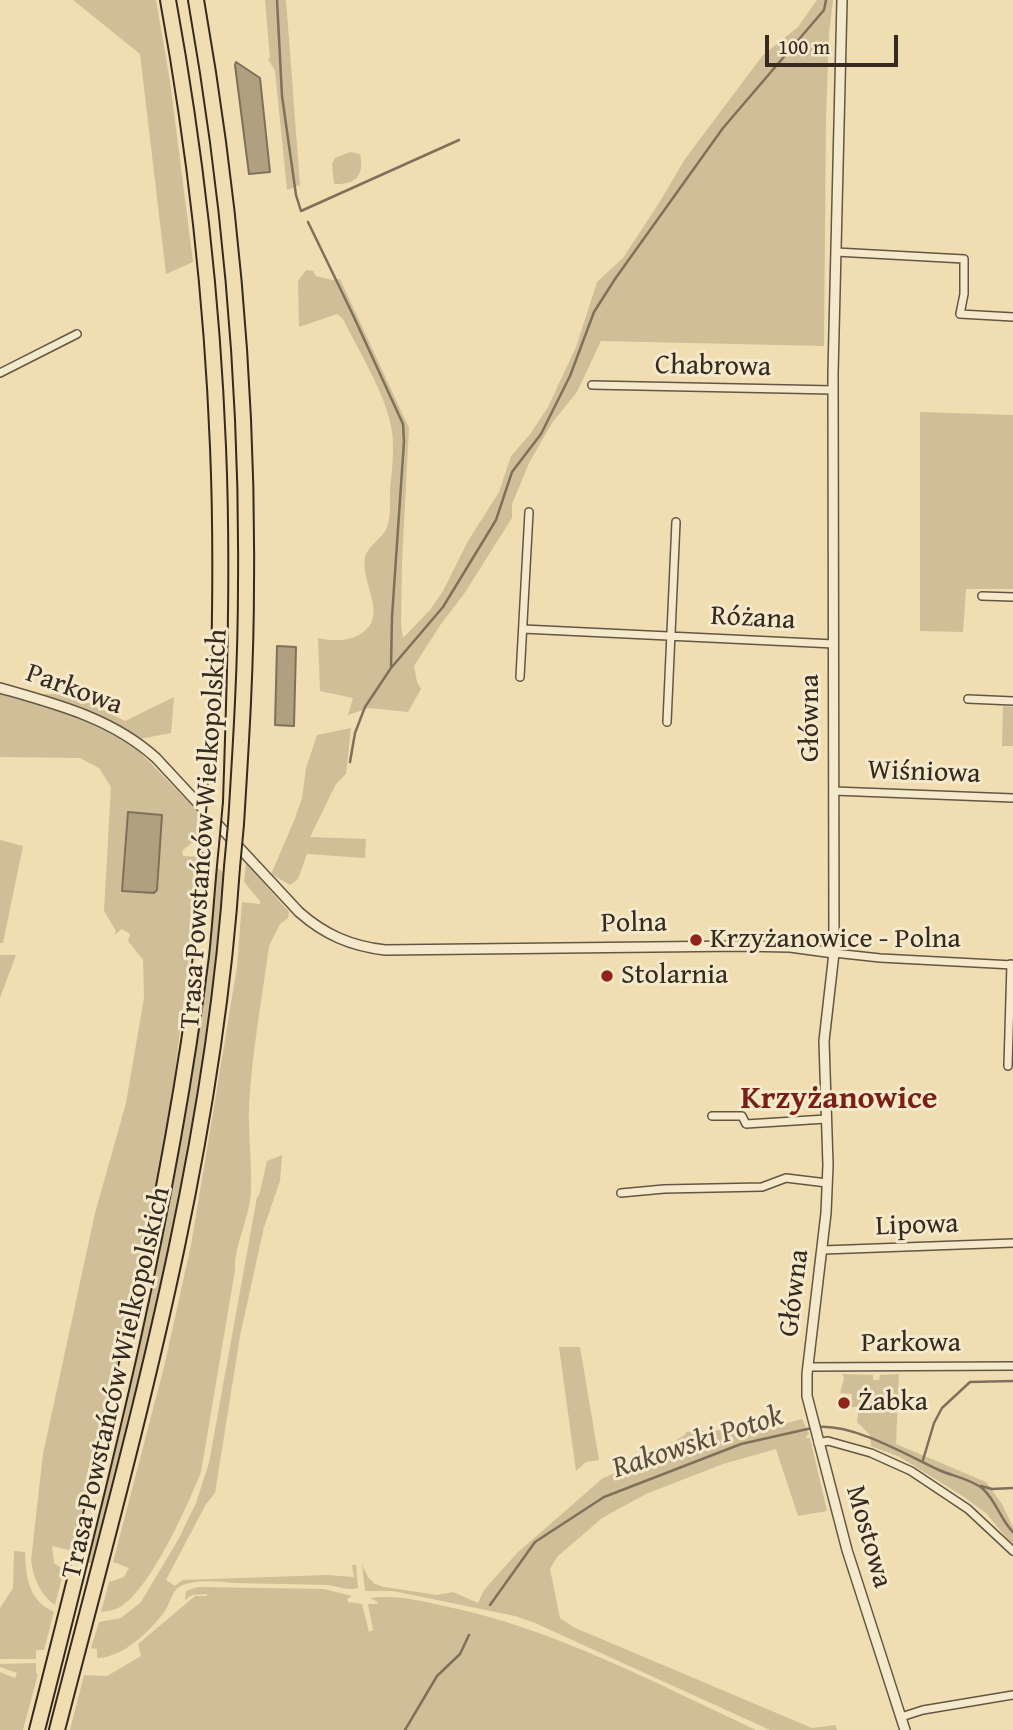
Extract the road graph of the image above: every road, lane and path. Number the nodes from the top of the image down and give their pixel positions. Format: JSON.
{"nodes":[{"id":1,"x":169,"y":0,"type":"edge"},
{"id":2,"x":196,"y":0,"type":"edge"},
{"id":3,"x":842,"y":0,"type":"edge"},
{"id":4,"x":836,"y":252,"type":"junction"},
{"id":5,"x":1013,"y":317,"type":"edge"},
{"id":6,"x":77,"y":334,"type":"dead end"},
{"id":7,"x":0,"y":373,"type":"edge"},
{"id":8,"x":592,"y":385,"type":"dead end"},
{"id":9,"x":833,"y":390,"type":"junction"},
{"id":10,"x":529,"y":512,"type":"dead end"},
{"id":11,"x":676,"y":522,"type":"dead end"},
{"id":12,"x":982,"y":596,"type":"dead end"},
{"id":13,"x":1013,"y":597,"type":"edge"},
{"id":14,"x":523,"y":629,"type":"junction"},
{"id":15,"x":671,"y":635,"type":"junction"},
{"id":16,"x":834,"y":644,"type":"junction"},
{"id":17,"x":520,"y":677,"type":"dead end"},
{"id":18,"x":0,"y":688,"type":"edge"},
{"id":19,"x":968,"y":699,"type":"dead end"},
{"id":20,"x":1013,"y":701,"type":"edge"},
{"id":21,"x":667,"y":722,"type":"dead end"},
{"id":22,"x":834,"y":791,"type":"junction"},
{"id":23,"x":1013,"y":798,"type":"edge"},
{"id":24,"x":276,"y":889,"type":"joint"},
{"id":25,"x":834,"y":953,"type":"junction"},
{"id":26,"x":1012,"y":964,"type":"edge"},
{"id":27,"x":1008,"y":1066,"type":"dead end"},
{"id":28,"x":712,"y":1116,"type":"dead end"},
{"id":29,"x":826,"y":1119,"type":"junction"},
{"id":30,"x":827,"y":1183,"type":"junction"},
{"id":31,"x":621,"y":1193,"type":"dead end"},
{"id":32,"x":1013,"y":1243,"type":"edge"},
{"id":33,"x":823,"y":1250,"type":"junction"},
{"id":34,"x":1013,"y":1366,"type":"edge"},
{"id":35,"x":808,"y":1367,"type":"junction"},
{"id":36,"x":817,"y":1438,"type":"junction"},
{"id":37,"x":1013,"y":1551,"type":"edge"},
{"id":38,"x":1013,"y":1695,"type":"edge"},
{"id":39,"x":901,"y":1717,"type":"junction"},
{"id":40,"x":37,"y":1730,"type":"edge"},
{"id":41,"x":57,"y":1730,"type":"edge"},
{"id":42,"x":905,"y":1730,"type":"edge"}],
"edges":[{"from":1,"to":40,"type":"highway","name":"Trasa Powstańców Wielkopolskich","bridge":true},
{"from":2,"to":41,"type":"highway","name":"Trasa Powstańców Wielkopolskich","bridge":true},
{"from":3,"to":4,"type":"street","name":"Główna"},
{"from":4,"to":5,"type":"street"},
{"from":4,"to":9,"type":"street","name":"Główna"},
{"from":6,"to":7,"type":"street"},
{"from":8,"to":9,"type":"street","name":"Chabrowa"},
{"from":9,"to":16,"type":"street","name":"Główna"},
{"from":10,"to":14,"type":"street"},
{"from":11,"to":15,"type":"street","name":"Różana"},
{"from":12,"to":13,"type":"street"},
{"from":14,"to":15,"type":"street","name":"Różana"},
{"from":14,"to":17,"type":"street"},
{"from":15,"to":16,"type":"street","name":"Różana"},
{"from":15,"to":21,"type":"street","name":"Różana"},
{"from":16,"to":22,"type":"street","name":"Główna"},
{"from":18,"to":24,"type":"street","name":"Parkowa"},
{"from":19,"to":20,"type":"street"},
{"from":22,"to":23,"type":"street","name":"Wiśniowa"},
{"from":22,"to":25,"type":"street","name":"Główna"},
{"from":24,"to":25,"type":"street","name":"Polna"},
{"from":25,"to":26,"type":"street","name":"Polna"},
{"from":25,"to":29,"type":"street","name":"Główna"},
{"from":26,"to":27,"type":"street","name":"Polna"},
{"from":28,"to":29,"type":"street"},
{"from":29,"to":30,"type":"street","name":"Główna"},
{"from":30,"to":31,"type":"street"},
{"from":30,"to":33,"type":"street","name":"Główna"},
{"from":32,"to":33,"type":"street","name":"Lipowa"},
{"from":33,"to":35,"type":"street","name":"Główna"},
{"from":34,"to":35,"type":"street","name":"Parkowa"},
{"from":35,"to":36,"type":"street","name":"Mostowa"},
{"from":36,"to":37,"type":"street"},
{"from":36,"to":39,"type":"street","name":"Mostowa"},
{"from":38,"to":39,"type":"street"},
{"from":39,"to":42,"type":"street","name":"Mostowa"}]}
